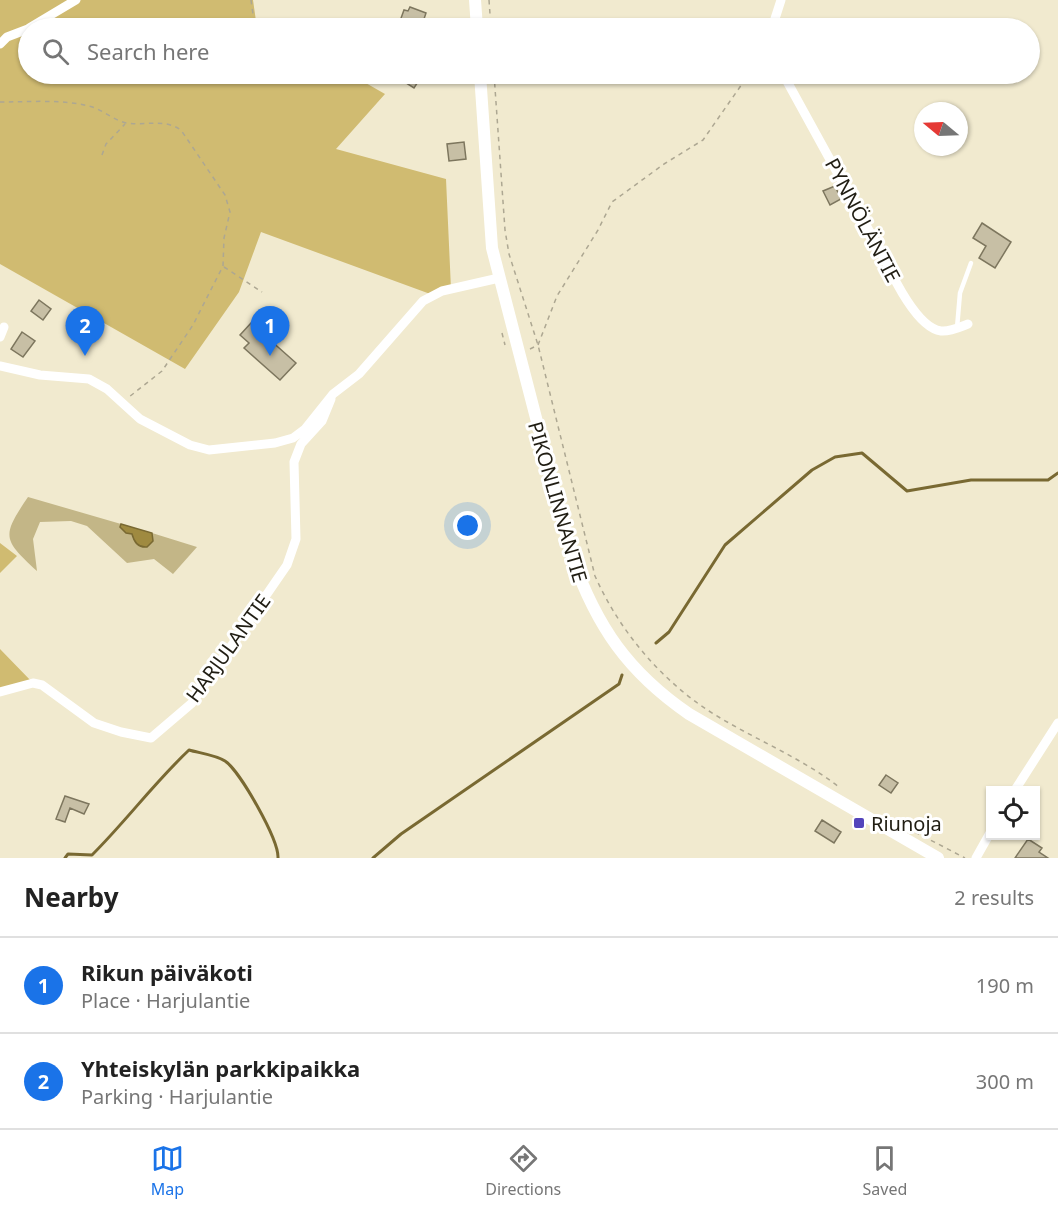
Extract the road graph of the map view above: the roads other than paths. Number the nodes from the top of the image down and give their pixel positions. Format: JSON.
{"nodes":[{"id":1,"x":76,"y":0,"type":"edge"},
{"id":2,"x":475,"y":0,"type":"edge"},
{"id":3,"x":781,"y":0,"type":"edge"},
{"id":4,"x":47,"y":18,"type":"edge"},
{"id":5,"x":476,"y":18,"type":"edge"},
{"id":6,"x":775,"y":18,"type":"edge"},
{"id":7,"x":18,"y":33,"type":"edge"},
{"id":8,"x":0,"y":44,"type":"edge"},
{"id":9,"x":481,"y":84,"type":"edge"},
{"id":10,"x":789,"y":84,"type":"edge"},
{"id":11,"x":971,"y":263,"type":"dead end"},
{"id":12,"x":499,"y":278,"type":"junction"},
{"id":13,"x":968,"y":324,"type":"dead end"},
{"id":14,"x":4,"y":327,"type":"dead end"},
{"id":15,"x":957,"y":328,"type":"junction"},
{"id":16,"x":0,"y":337,"type":"edge"},
{"id":17,"x":0,"y":366,"type":"edge"},
{"id":18,"x":333,"y":394,"type":"junction"},
{"id":19,"x":0,"y":692,"type":"edge"},
{"id":20,"x":1058,"y":723,"type":"edge"},
{"id":21,"x":1018,"y":786,"type":"edge"},
{"id":22,"x":986,"y":840,"type":"edge"},
{"id":23,"x":938,"y":858,"type":"edge"},
{"id":24,"x":976,"y":858,"type":"edge"}],
"edges":[{"from":1,"to":4,"type":"street"},
{"from":2,"to":5,"type":"street"},
{"from":3,"to":6,"type":"street"},
{"from":7,"to":8,"type":"street"},
{"from":9,"to":12,"type":"street","name":"PIKONLINNANTIE"},
{"from":10,"to":15,"type":"street","name":"PYNNÖLÄNTIE"},
{"from":11,"to":15,"type":"lane"},
{"from":12,"to":18,"type":"street","name":"HARJULANTIE"},
{"from":12,"to":23,"type":"street","name":"PIKONLINNANTIE"},
{"from":13,"to":15,"type":"street","name":"PYNNÖLÄNTIE"},
{"from":14,"to":16,"type":"street"},
{"from":17,"to":18,"type":"street","name":"HARJULANTIE"},
{"from":18,"to":19,"type":"street","name":"HARJULANTIE"},
{"from":20,"to":21,"type":"street"},
{"from":22,"to":24,"type":"street"}]}
